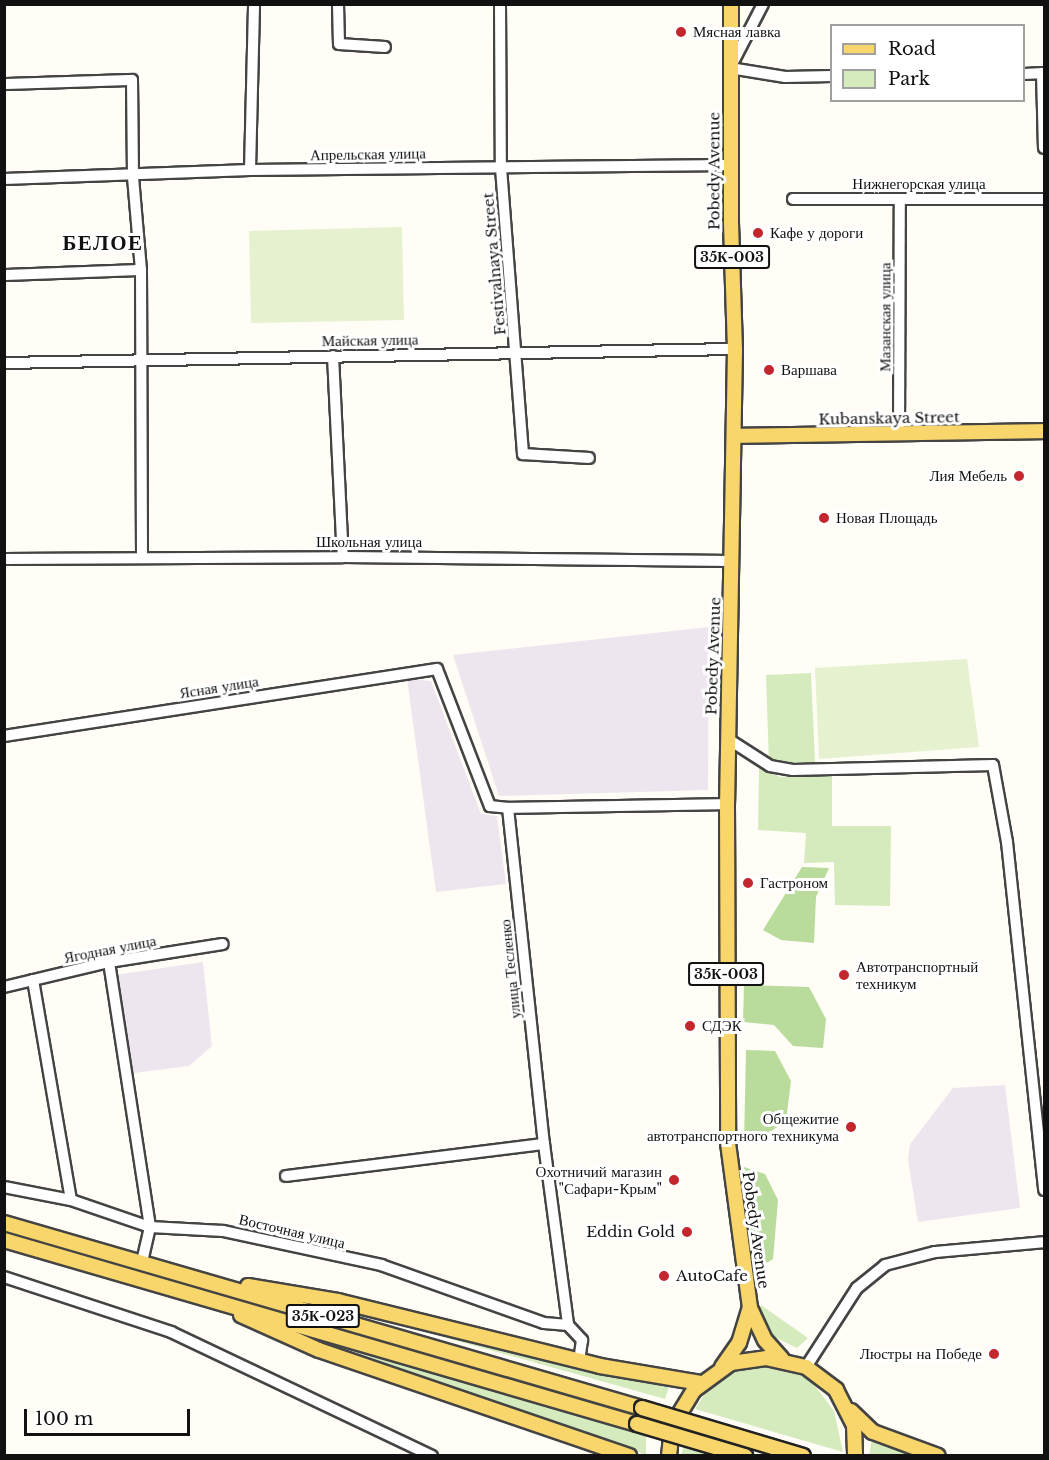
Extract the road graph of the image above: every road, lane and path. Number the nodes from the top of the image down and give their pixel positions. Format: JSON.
{"nodes":[{"id":1,"x":254,"y":4,"type":"edge"},
{"id":2,"x":338,"y":4,"type":"edge"},
{"id":3,"x":500,"y":4,"type":"edge"},
{"id":4,"x":731,"y":4,"type":"edge"},
{"id":5,"x":764,"y":4,"type":"edge"},
{"id":6,"x":385,"y":47,"type":"dead end"},
{"id":7,"x":730,"y":68,"type":"junction"},
{"id":8,"x":1043,"y":73,"type":"edge"},
{"id":9,"x":1025,"y":74,"type":"edge"},
{"id":10,"x":830,"y":76,"type":"edge"},
{"id":11,"x":4,"y":84,"type":"edge"},
{"id":12,"x":1044,"y":148,"type":"edge"},
{"id":13,"x":731,"y":165,"type":"junction"},
{"id":14,"x":501,"y":168,"type":"junction"},
{"id":15,"x":250,"y":170,"type":"junction"},
{"id":16,"x":133,"y":177,"type":"junction"},
{"id":17,"x":4,"y":179,"type":"edge"},
{"id":18,"x":793,"y":199,"type":"dead end"},
{"id":19,"x":900,"y":199,"type":"junction"},
{"id":20,"x":1044,"y":199,"type":"edge"},
{"id":21,"x":141,"y":270,"type":"junction"},
{"id":22,"x":4,"y":275,"type":"edge"},
{"id":23,"x":735,"y":348,"type":"junction"},
{"id":24,"x":516,"y":352,"type":"junction"},
{"id":25,"x":333,"y":356,"type":"junction"},
{"id":26,"x":141,"y":360,"type":"junction"},
{"id":27,"x":4,"y":363,"type":"edge"},
{"id":28,"x":1044,"y":431,"type":"edge"},
{"id":29,"x":899,"y":434,"type":"junction"},
{"id":30,"x":734,"y":436,"type":"junction"},
{"id":31,"x":589,"y":458,"type":"dead end"},
{"id":32,"x":343,"y":556,"type":"junction"},
{"id":33,"x":142,"y":557,"type":"junction"},
{"id":34,"x":4,"y":559,"type":"edge"},
{"id":35,"x":733,"y":561,"type":"junction"},
{"id":36,"x":4,"y":736,"type":"edge"},
{"id":37,"x":728,"y":739,"type":"junction"},
{"id":38,"x":727,"y":804,"type":"junction"},
{"id":39,"x":508,"y":808,"type":"junction"},
{"id":40,"x":223,"y":944,"type":"dead end"},
{"id":41,"x":109,"y":962,"type":"junction"},
{"id":42,"x":33,"y":980,"type":"junction"},
{"id":43,"x":4,"y":987,"type":"edge"},
{"id":44,"x":544,"y":1144,"type":"junction"},
{"id":45,"x":286,"y":1176,"type":"dead end"},
{"id":46,"x":4,"y":1186,"type":"edge"},
{"id":47,"x":1044,"y":1190,"type":"edge"},
{"id":48,"x":71,"y":1200,"type":"junction"},
{"id":49,"x":4,"y":1223,"type":"edge"},
{"id":50,"x":150,"y":1227,"type":"junction"},
{"id":51,"x":4,"y":1240,"type":"edge"},
{"id":52,"x":1044,"y":1242,"type":"edge"},
{"id":53,"x":142,"y":1263,"type":"junction"},
{"id":54,"x":4,"y":1277,"type":"edge"},
{"id":55,"x":209,"y":1282,"type":"junction"},
{"id":56,"x":184,"y":1290,"type":"junction"},
{"id":57,"x":750,"y":1308,"type":"junction"},
{"id":58,"x":568,"y":1325,"type":"junction"},
{"id":59,"x":782,"y":1359,"type":"junction"},
{"id":60,"x":579,"y":1361,"type":"junction"},
{"id":61,"x":806,"y":1367,"type":"junction"},
{"id":62,"x":721,"y":1368,"type":"junction"},
{"id":63,"x":701,"y":1383,"type":"junction"},
{"id":64,"x":848,"y":1407,"type":"junction"},
{"id":65,"x":432,"y":1455,"type":"edge"},
{"id":66,"x":629,"y":1455,"type":"edge"},
{"id":67,"x":669,"y":1455,"type":"edge"},
{"id":68,"x":745,"y":1455,"type":"edge"},
{"id":69,"x":803,"y":1455,"type":"edge"},
{"id":70,"x":855,"y":1455,"type":"edge"},
{"id":71,"x":938,"y":1455,"type":"edge"}],
"edges":[{"from":1,"to":15,"type":"street"},
{"from":2,"to":6,"type":"street"},
{"from":3,"to":14,"type":"street","name":"Festivalnaya Street"},
{"from":4,"to":7,"type":"main road","name":"Pobedy Avenue","number":"35К-003"},
{"from":5,"to":7,"type":"street"},
{"from":7,"to":10,"type":"street"},
{"from":7,"to":13,"type":"main road","name":"Pobedy Avenue","number":"35К-003"},
{"from":8,"to":9,"type":"street"},
{"from":8,"to":12,"type":"street"},
{"from":11,"to":16,"type":"street"},
{"from":13,"to":14,"type":"street","name":"Апрельская улица"},
{"from":13,"to":23,"type":"main road","name":"Pobedy Avenue","number":"35К-003"},
{"from":14,"to":15,"type":"street","name":"Апрельская улица"},
{"from":14,"to":24,"type":"street","name":"Festivalnaya Street"},
{"from":15,"to":16,"type":"street","name":"Апрельская улица"},
{"from":16,"to":17,"type":"street","name":"Апрельская улица"},
{"from":16,"to":21,"type":"street"},
{"from":18,"to":19,"type":"street","name":"Нижнегорская улица"},
{"from":19,"to":20,"type":"street","name":"Нижнегорская улица"},
{"from":19,"to":29,"type":"street","name":"Мазанская улица"},
{"from":21,"to":22,"type":"street"},
{"from":21,"to":26,"type":"street"},
{"from":23,"to":24,"type":"street","name":"Майская улица"},
{"from":23,"to":30,"type":"main road","name":"Pobedy Avenue","number":"35К-003"},
{"from":24,"to":25,"type":"street","name":"Майская улица"},
{"from":24,"to":31,"type":"street","name":"Festivalnaya Street"},
{"from":25,"to":26,"type":"street","name":"Майская улица"},
{"from":25,"to":32,"type":"street"},
{"from":26,"to":27,"type":"street","name":"Майская улица"},
{"from":26,"to":33,"type":"street"},
{"from":28,"to":29,"type":"main road","name":"Kubanskaya Street"},
{"from":29,"to":30,"type":"main road","name":"Kubanskaya Street"},
{"from":30,"to":35,"type":"main road","name":"Pobedy Avenue","number":"35К-003"},
{"from":32,"to":33,"type":"street","name":"Школьная улица"},
{"from":32,"to":35,"type":"street","name":"Школьная улица"},
{"from":33,"to":34,"type":"street","name":"Школьная улица"},
{"from":35,"to":37,"type":"main road","name":"Pobedy Avenue","number":"35К-003"},
{"from":36,"to":39,"type":"street","name":"Ясная улица"},
{"from":37,"to":38,"type":"main road","name":"Pobedy Avenue","number":"35К-003"},
{"from":37,"to":47,"type":"street"},
{"from":38,"to":39,"type":"street"},
{"from":38,"to":57,"type":"main road","name":"Pobedy Avenue","number":"35К-003"},
{"from":39,"to":44,"type":"street","name":"улица Тесленко"},
{"from":40,"to":41,"type":"street","name":"Ягодная улица"},
{"from":41,"to":42,"type":"street","name":"Ягодная улица"},
{"from":41,"to":50,"type":"street"},
{"from":42,"to":43,"type":"street","name":"Ягодная улица"},
{"from":42,"to":48,"type":"street"},
{"from":44,"to":45,"type":"street"},
{"from":44,"to":58,"type":"street","name":"улица Тесленко"},
{"from":46,"to":48,"type":"street","name":"Восточная улица"},
{"from":48,"to":50,"type":"street","name":"Восточная улица"},
{"from":49,"to":53,"type":"main road","number":"35К-023"},
{"from":50,"to":53,"type":"street"},
{"from":50,"to":58,"type":"street","name":"Восточная улица"},
{"from":51,"to":56,"type":"main road","number":"35К-023"},
{"from":52,"to":61,"type":"street"},
{"from":53,"to":55,"type":"main road","number":"35К-023"},
{"from":54,"to":65,"type":"street"},
{"from":55,"to":60,"type":"main road"},
{"from":55,"to":69,"type":"main road","number":"35К-023","bridge":true},
{"from":56,"to":66,"type":"main road"},
{"from":56,"to":68,"type":"main road","number":"35К-023","bridge":true},
{"from":57,"to":59,"type":"main road","name":"Pobedy Avenue"},
{"from":57,"to":62,"type":"main road","name":"Pobedy Avenue"},
{"from":58,"to":60,"type":"street","name":"улица Тесленко"},
{"from":59,"to":61,"type":"main road"},
{"from":59,"to":62,"type":"main road"},
{"from":60,"to":63,"type":"main road"},
{"from":61,"to":64,"type":"main road"},
{"from":62,"to":63,"type":"main road"},
{"from":63,"to":67,"type":"main road"},
{"from":64,"to":70,"type":"main road"},
{"from":64,"to":71,"type":"main road"}]}
